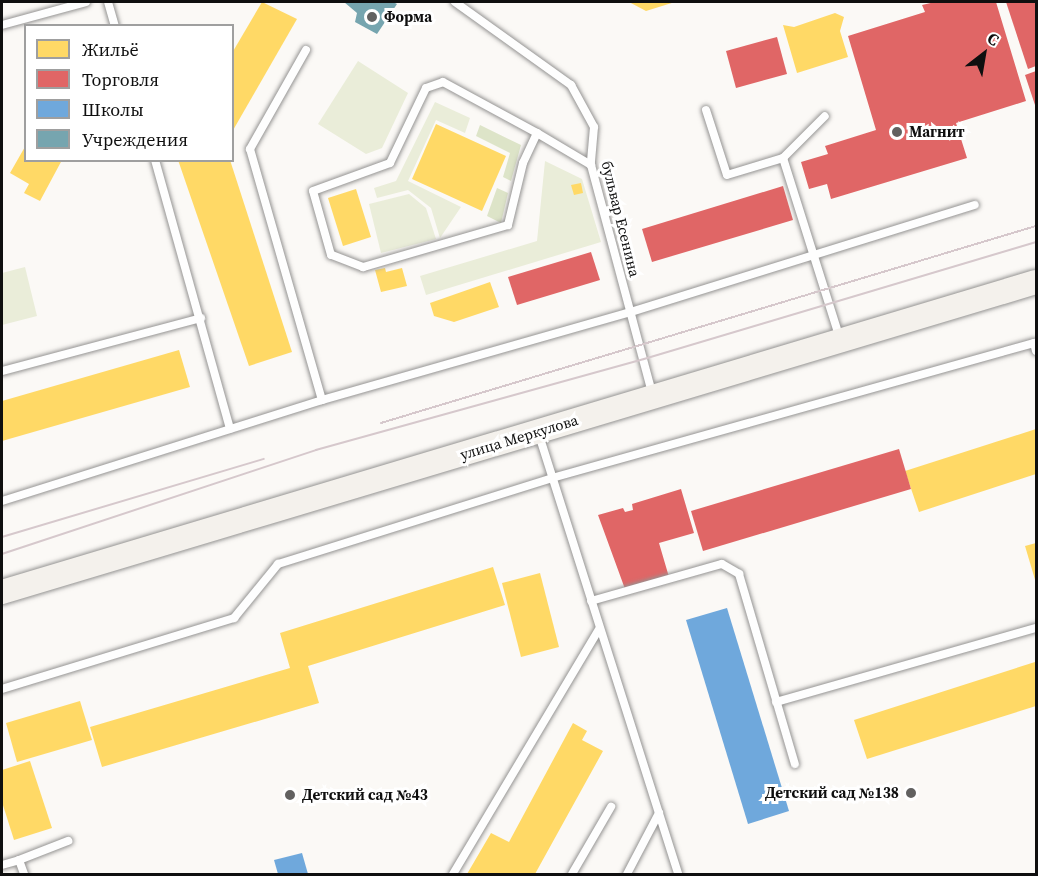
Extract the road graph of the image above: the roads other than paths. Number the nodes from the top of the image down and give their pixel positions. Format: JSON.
{"nodes":[{"id":1,"x":86,"y":2,"type":"edge"},
{"id":2,"x":108,"y":2,"type":"edge"},
{"id":3,"x":455,"y":2,"type":"edge"},
{"id":4,"x":114,"y":24,"type":"edge"},
{"id":5,"x":2,"y":25,"type":"edge"},
{"id":6,"x":306,"y":50,"type":"dead end"},
{"id":7,"x":706,"y":110,"type":"dead end"},
{"id":8,"x":825,"y":116,"type":"dead end"},
{"id":9,"x":537,"y":133,"type":"junction"},
{"id":10,"x":783,"y":158,"type":"junction"},
{"id":11,"x":156,"y":162,"type":"edge"},
{"id":12,"x":591,"y":165,"type":"junction"},
{"id":13,"x":975,"y":205,"type":"dead end"},
{"id":14,"x":813,"y":257,"type":"junction"},
{"id":15,"x":1036,"y":282,"type":"edge"},
{"id":16,"x":631,"y":312,"type":"junction"},
{"id":17,"x":201,"y":318,"type":"junction"},
{"id":18,"x":840,"y":341,"type":"junction"},
{"id":19,"x":1036,"y":351,"type":"edge"},
{"id":20,"x":2,"y":371,"type":"edge"},
{"id":21,"x":654,"y":396,"type":"junction"},
{"id":22,"x":322,"y":400,"type":"junction"},
{"id":23,"x":230,"y":429,"type":"junction"},
{"id":24,"x":537,"y":431,"type":"junction"},
{"id":25,"x":552,"y":478,"type":"junction"},
{"id":26,"x":2,"y":501,"type":"edge"},
{"id":27,"x":2,"y":592,"type":"edge"},
{"id":28,"x":591,"y":601,"type":"junction"},
{"id":29,"x":1036,"y":628,"type":"edge"},
{"id":30,"x":599,"y":629,"type":"junction"},
{"id":31,"x":2,"y":689,"type":"edge"},
{"id":32,"x":776,"y":702,"type":"junction"},
{"id":33,"x":795,"y":764,"type":"dead end"},
{"id":34,"x":611,"y":807,"type":"dead end"},
{"id":35,"x":659,"y":813,"type":"junction"},
{"id":36,"x":68,"y":841,"type":"dead end"},
{"id":37,"x":20,"y":860,"type":"junction"},
{"id":38,"x":2,"y":865,"type":"edge"},
{"id":39,"x":24,"y":874,"type":"edge"},
{"id":40,"x":453,"y":874,"type":"edge"},
{"id":41,"x":572,"y":874,"type":"edge"},
{"id":42,"x":627,"y":874,"type":"edge"},
{"id":43,"x":678,"y":874,"type":"edge"}],
"edges":[{"from":1,"to":5,"type":"lane"},
{"from":2,"to":4,"type":"lane"},
{"from":3,"to":12,"type":"lane","name":"бульвар Есенина"},
{"from":6,"to":22,"type":"lane"},
{"from":7,"to":10,"type":"lane"},
{"from":8,"to":10,"type":"lane"},
{"from":9,"to":9,"type":"lane"},
{"from":9,"to":12,"type":"lane"},
{"from":10,"to":14,"type":"lane"},
{"from":11,"to":17,"type":"lane"},
{"from":12,"to":16,"type":"lane","name":"бульвар Есенина"},
{"from":13,"to":14,"type":"lane"},
{"from":14,"to":16,"type":"lane"},
{"from":14,"to":18,"type":"lane"},
{"from":15,"to":18,"type":"street","name":"улица Меркулова"},
{"from":16,"to":21,"type":"lane","name":"бульвар Есенина"},
{"from":16,"to":22,"type":"lane"},
{"from":17,"to":20,"type":"lane"},
{"from":17,"to":23,"type":"lane"},
{"from":18,"to":21,"type":"street","name":"улица Меркулова"},
{"from":19,"to":25,"type":"lane"},
{"from":21,"to":24,"type":"street","name":"улица Меркулова"},
{"from":22,"to":23,"type":"lane"},
{"from":23,"to":26,"type":"lane"},
{"from":24,"to":25,"type":"lane"},
{"from":24,"to":27,"type":"street","name":"улица Меркулова"},
{"from":25,"to":28,"type":"lane"},
{"from":25,"to":31,"type":"lane"},
{"from":28,"to":30,"type":"lane"},
{"from":28,"to":32,"type":"lane"},
{"from":29,"to":32,"type":"lane"},
{"from":30,"to":35,"type":"lane"},
{"from":30,"to":40,"type":"lane"},
{"from":32,"to":33,"type":"lane"},
{"from":34,"to":41,"type":"lane"},
{"from":35,"to":42,"type":"lane"},
{"from":35,"to":43,"type":"lane"},
{"from":36,"to":37,"type":"lane"},
{"from":37,"to":38,"type":"lane"},
{"from":37,"to":39,"type":"lane"}]}
